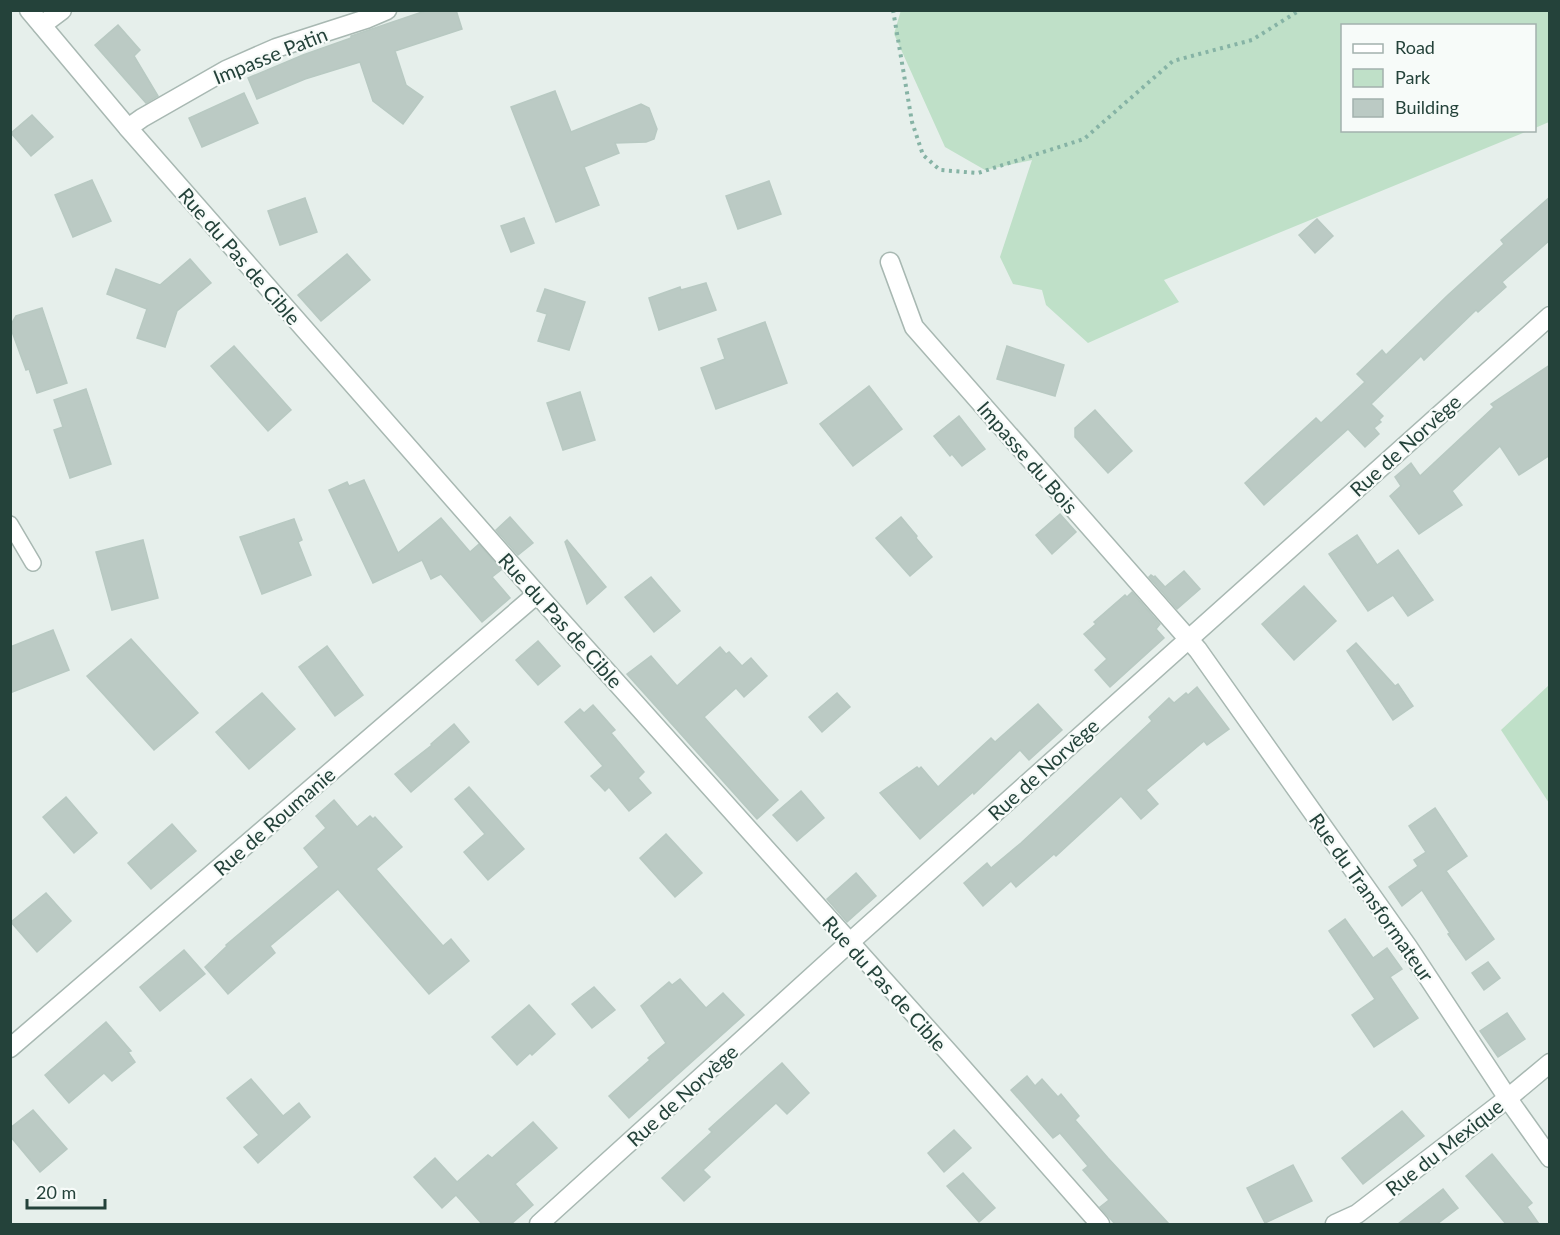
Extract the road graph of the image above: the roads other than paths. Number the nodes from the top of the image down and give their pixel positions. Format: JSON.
{"nodes":[{"id":1,"x":29,"y":10,"type":"edge"},
{"id":2,"x":62,"y":10,"type":"edge"},
{"id":3,"x":387,"y":10,"type":"edge"},
{"id":4,"x":42,"y":25,"type":"junction"},
{"id":5,"x":128,"y":128,"type":"junction"},
{"id":6,"x":890,"y":262,"type":"dead end"},
{"id":7,"x":1550,"y":316,"type":"edge"},
{"id":8,"x":10,"y":524,"type":"edge"},
{"id":9,"x":33,"y":564,"type":"dead end"},
{"id":10,"x":537,"y":594,"type":"junction"},
{"id":11,"x":1188,"y":640,"type":"junction"},
{"id":12,"x":849,"y":943,"type":"junction"},
{"id":13,"x":10,"y":1048,"type":"edge"},
{"id":14,"x":1550,"y":1064,"type":"edge"},
{"id":15,"x":1508,"y":1098,"type":"junction"},
{"id":16,"x":1550,"y":1158,"type":"edge"},
{"id":17,"x":539,"y":1224,"type":"edge"},
{"id":18,"x":1100,"y":1224,"type":"edge"},
{"id":19,"x":1335,"y":1224,"type":"edge"}],
"edges":[{"from":1,"to":4,"type":"street","name":"Rue du Pas de Cible"},
{"from":2,"to":4,"type":"street"},
{"from":3,"to":5,"type":"street","name":"Impasse Patin"},
{"from":4,"to":5,"type":"street","name":"Rue du Pas de Cible"},
{"from":5,"to":10,"type":"street","name":"Rue du Pas de Cible"},
{"from":6,"to":11,"type":"street","name":"Impasse du Bois"},
{"from":7,"to":11,"type":"street","name":"Rue de Norvège"},
{"from":8,"to":9,"type":"lane"},
{"from":10,"to":12,"type":"street","name":"Rue du Pas de Cible"},
{"from":10,"to":13,"type":"street","name":"Rue de Roumanie"},
{"from":11,"to":12,"type":"street","name":"Rue de Norvège"},
{"from":11,"to":15,"type":"street","name":"Rue du Transformateur"},
{"from":12,"to":17,"type":"street","name":"Rue de Norvège"},
{"from":12,"to":18,"type":"street","name":"Rue du Pas de Cible"},
{"from":14,"to":15,"type":"street","name":"Rue du Mexique"},
{"from":15,"to":16,"type":"street","name":"Rue du Transformateur"},
{"from":15,"to":19,"type":"street","name":"Rue du Mexique"}]}
